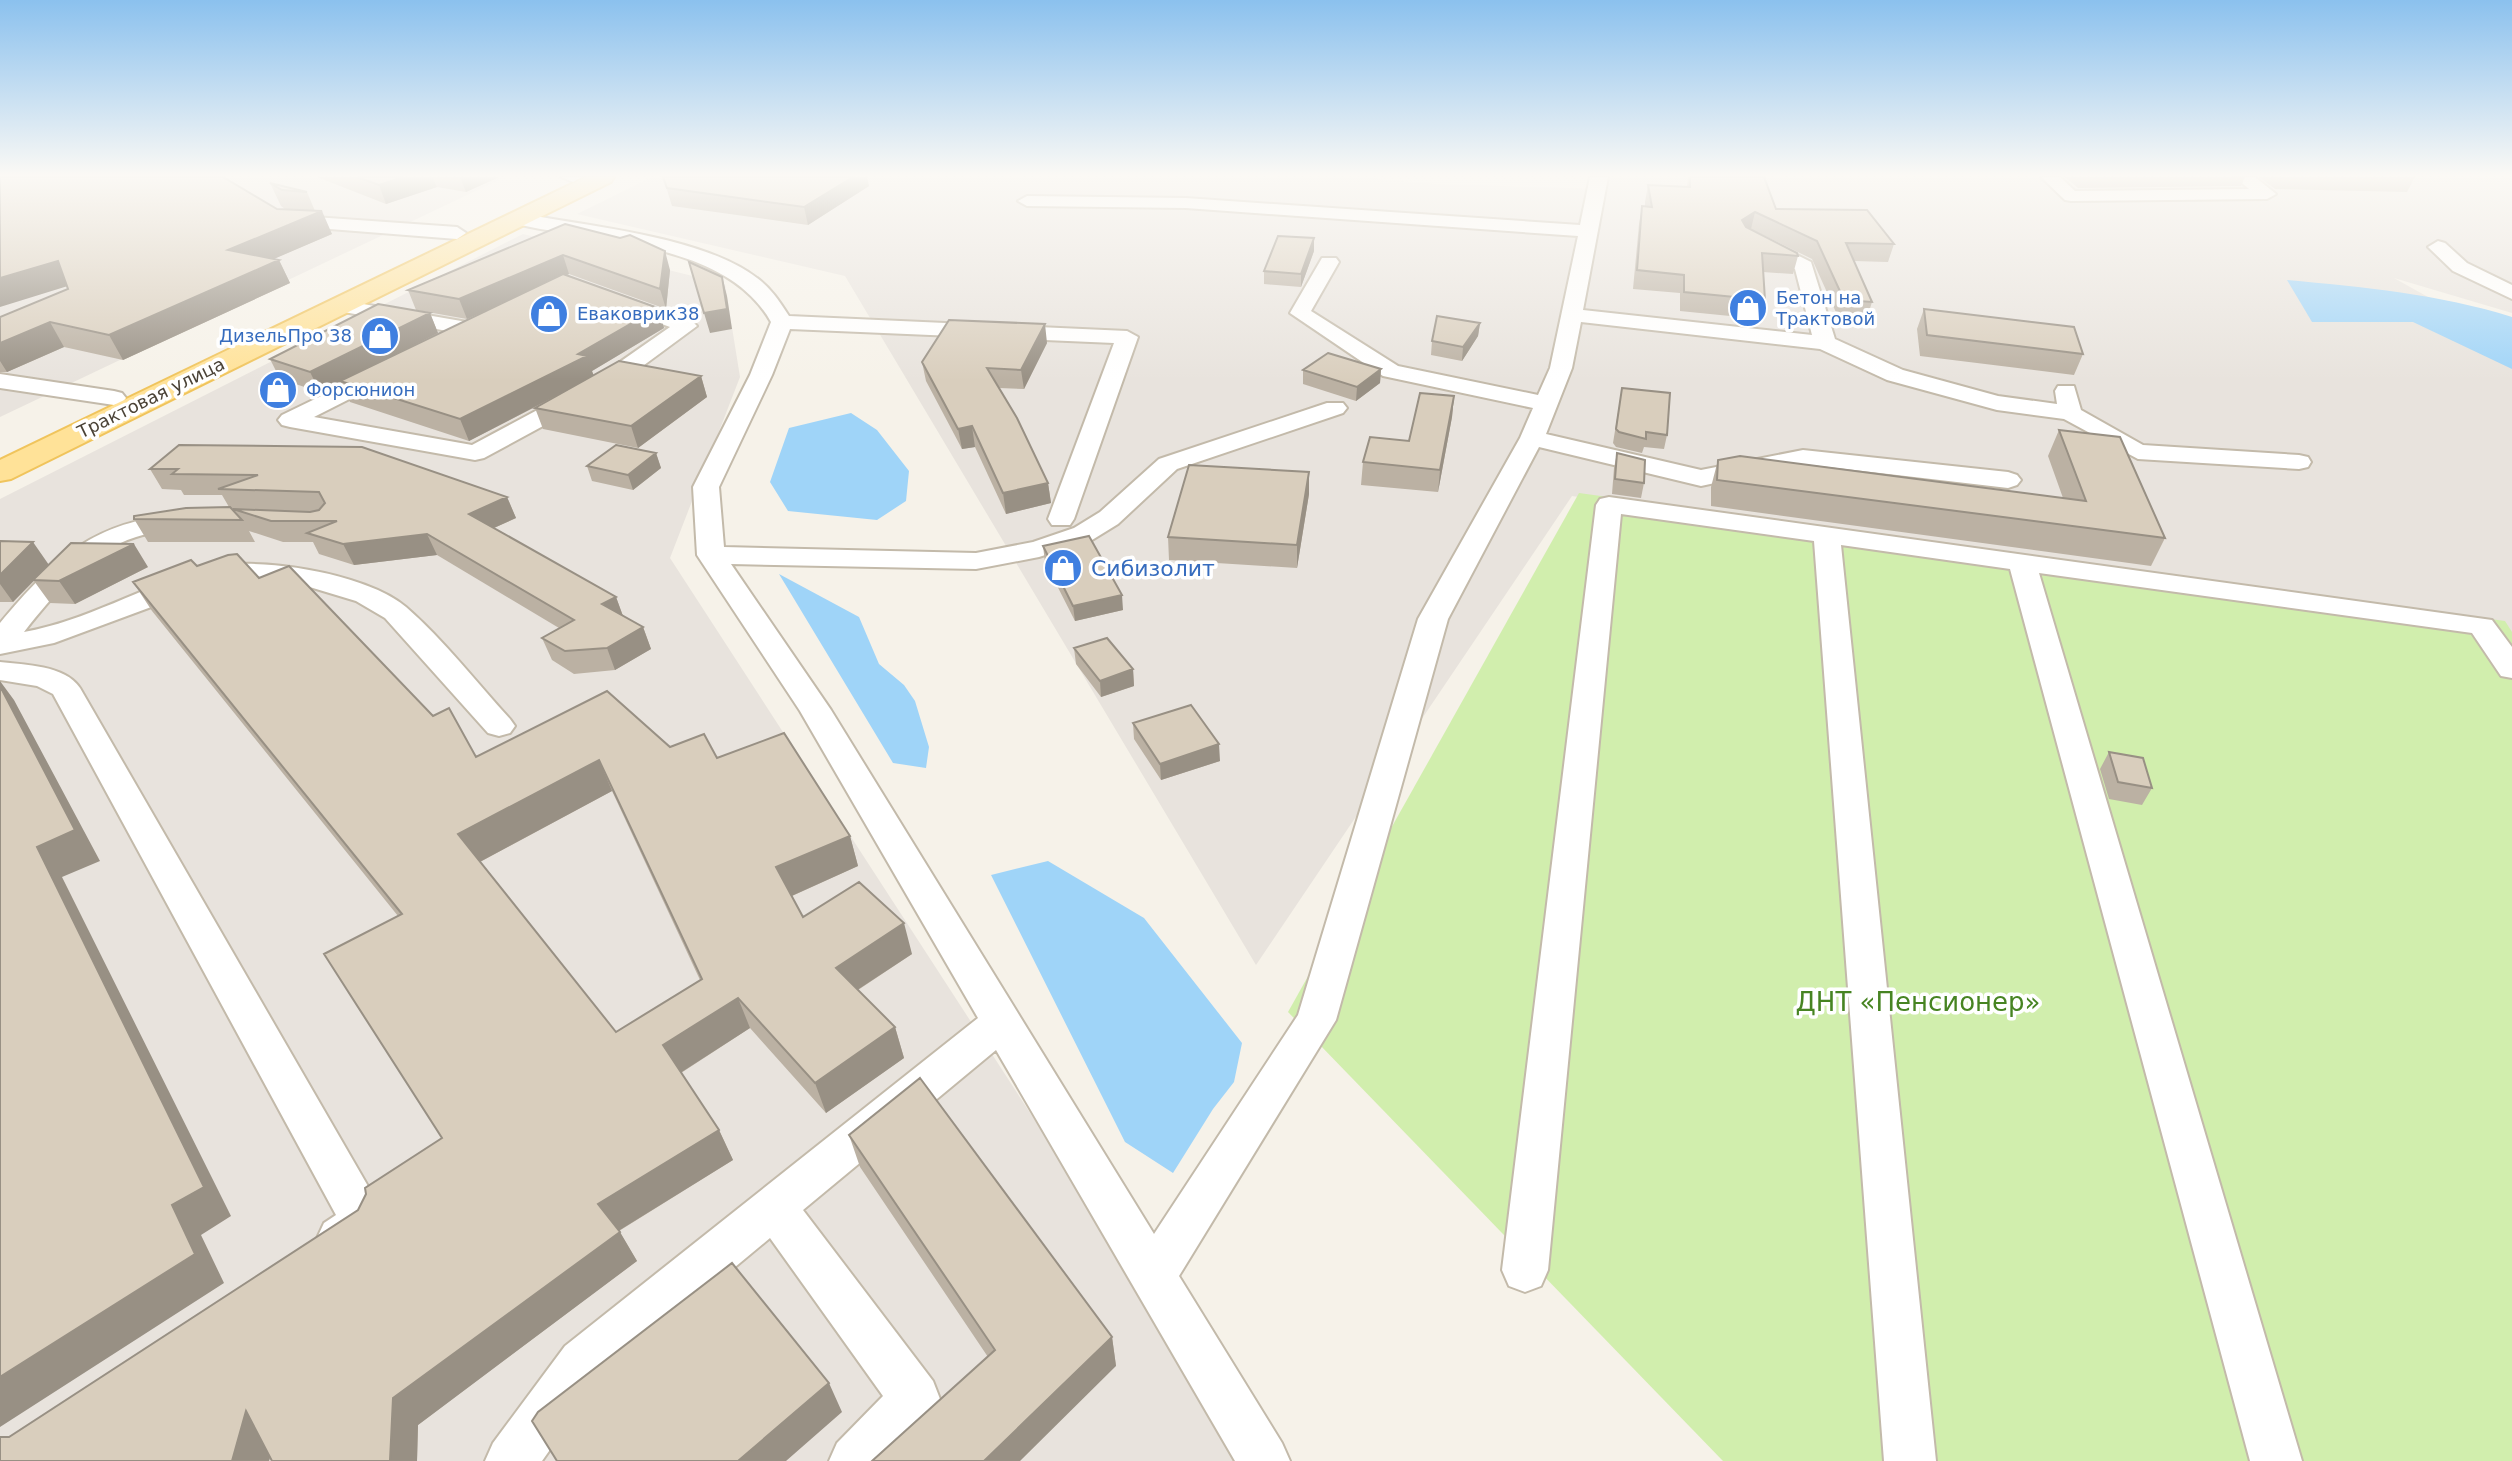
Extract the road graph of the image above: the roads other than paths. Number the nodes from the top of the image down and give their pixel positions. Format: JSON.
{"nodes":[{"id":1,"x":432,"y":245,"type":"edge"},
{"id":2,"x":464,"y":245,"type":"edge"},
{"id":3,"x":644,"y":245,"type":"edge"},
{"id":4,"x":1585,"y":245,"type":"edge"},
{"id":5,"x":1764,"y":245,"type":"edge"},
{"id":6,"x":2438,"y":247,"type":"dead end"},
{"id":7,"x":1329,"y":262,"type":"dead end"},
{"id":8,"x":2512,"y":293,"type":"edge"},
{"id":9,"x":598,"y":294,"type":"edge"},
{"id":10,"x":340,"y":306,"type":"junction"},
{"id":11,"x":511,"y":310,"type":"edge"},
{"id":12,"x":1570,"y":315,"type":"junction"},
{"id":13,"x":782,"y":322,"type":"junction"},
{"id":14,"x":469,"y":329,"type":"junction"},
{"id":15,"x":441,"y":343,"type":"edge"},
{"id":16,"x":1825,"y":343,"type":"junction"},
{"id":17,"x":400,"y":364,"type":"edge"},
{"id":18,"x":0,"y":381,"type":"edge"},
{"id":19,"x":36,"y":387,"type":"junction"},
{"id":20,"x":114,"y":398,"type":"junction"},
{"id":21,"x":0,"y":403,"type":"edge"},
{"id":22,"x":1546,"y":404,"type":"junction"},
{"id":23,"x":1335,"y":408,"type":"dead end"},
{"id":24,"x":1532,"y":438,"type":"junction"},
{"id":25,"x":0,"y":452,"type":"edge"},
{"id":26,"x":2299,"y":462,"type":"dead end"},
{"id":27,"x":0,"y":472,"type":"edge"},
{"id":28,"x":2008,"y":480,"type":"dead end"},
{"id":29,"x":1061,"y":519,"type":"dead end"},
{"id":30,"x":203,"y":522,"type":"edge"},
{"id":31,"x":1827,"y":535,"type":"junction"},
{"id":32,"x":711,"y":555,"type":"junction"},
{"id":33,"x":2022,"y":562,"type":"junction"},
{"id":34,"x":0,"y":644,"type":"edge"},
{"id":35,"x":2512,"y":669,"type":"edge"},
{"id":36,"x":0,"y":671,"type":"edge"},
{"id":37,"x":499,"y":726,"type":"dead end"},
{"id":38,"x":1002,"y":1022,"type":"junction"},
{"id":39,"x":774,"y":1207,"type":"junction"},
{"id":40,"x":299,"y":1265,"type":"edge"},
{"id":41,"x":1525,"y":1270,"type":"dead end"},
{"id":42,"x":1154,"y":1275,"type":"junction"},
{"id":43,"x":511,"y":1461,"type":"edge"},
{"id":44,"x":855,"y":1461,"type":"edge"},
{"id":45,"x":1264,"y":1461,"type":"edge"},
{"id":46,"x":1910,"y":1461,"type":"edge"},
{"id":47,"x":2276,"y":1461,"type":"edge"}],
"edges":[{"from":1,"to":20,"type":"main road","name":"Трактовая улица"},
{"from":2,"to":10,"type":"main road","name":"Трактовая улица"},
{"from":3,"to":13,"type":"lane"},
{"from":4,"to":12,"type":"lane"},
{"from":5,"to":16,"type":"lane"},
{"from":6,"to":8,"type":"lane"},
{"from":7,"to":22,"type":"lane"},
{"from":9,"to":17,"type":"lane"},
{"from":10,"to":14,"type":"lane"},
{"from":10,"to":27,"type":"main road","name":"Трактовая улица"},
{"from":11,"to":14,"type":"lane"},
{"from":12,"to":16,"type":"lane"},
{"from":12,"to":22,"type":"lane"},
{"from":13,"to":29,"type":"lane"},
{"from":13,"to":32,"type":"lane"},
{"from":14,"to":15,"type":"lane"},
{"from":16,"to":26,"type":"lane"},
{"from":18,"to":19,"type":"lane"},
{"from":19,"to":20,"type":"lane"},
{"from":19,"to":21,"type":"lane"},
{"from":20,"to":25,"type":"main road","name":"Трактовая улица"},
{"from":22,"to":24,"type":"lane"},
{"from":23,"to":32,"type":"lane"},
{"from":24,"to":28,"type":"lane"},
{"from":24,"to":42,"type":"lane"},
{"from":30,"to":34,"type":"lane"},
{"from":31,"to":33,"type":"lane"},
{"from":31,"to":41,"type":"lane"},
{"from":31,"to":46,"type":"lane"},
{"from":32,"to":38,"type":"lane"},
{"from":33,"to":35,"type":"lane"},
{"from":33,"to":47,"type":"lane"},
{"from":34,"to":37,"type":"lane"},
{"from":36,"to":40,"type":"lane"},
{"from":38,"to":39,"type":"lane"},
{"from":38,"to":42,"type":"lane"},
{"from":39,"to":43,"type":"lane"},
{"from":39,"to":44,"type":"lane"},
{"from":42,"to":45,"type":"lane"}]}
